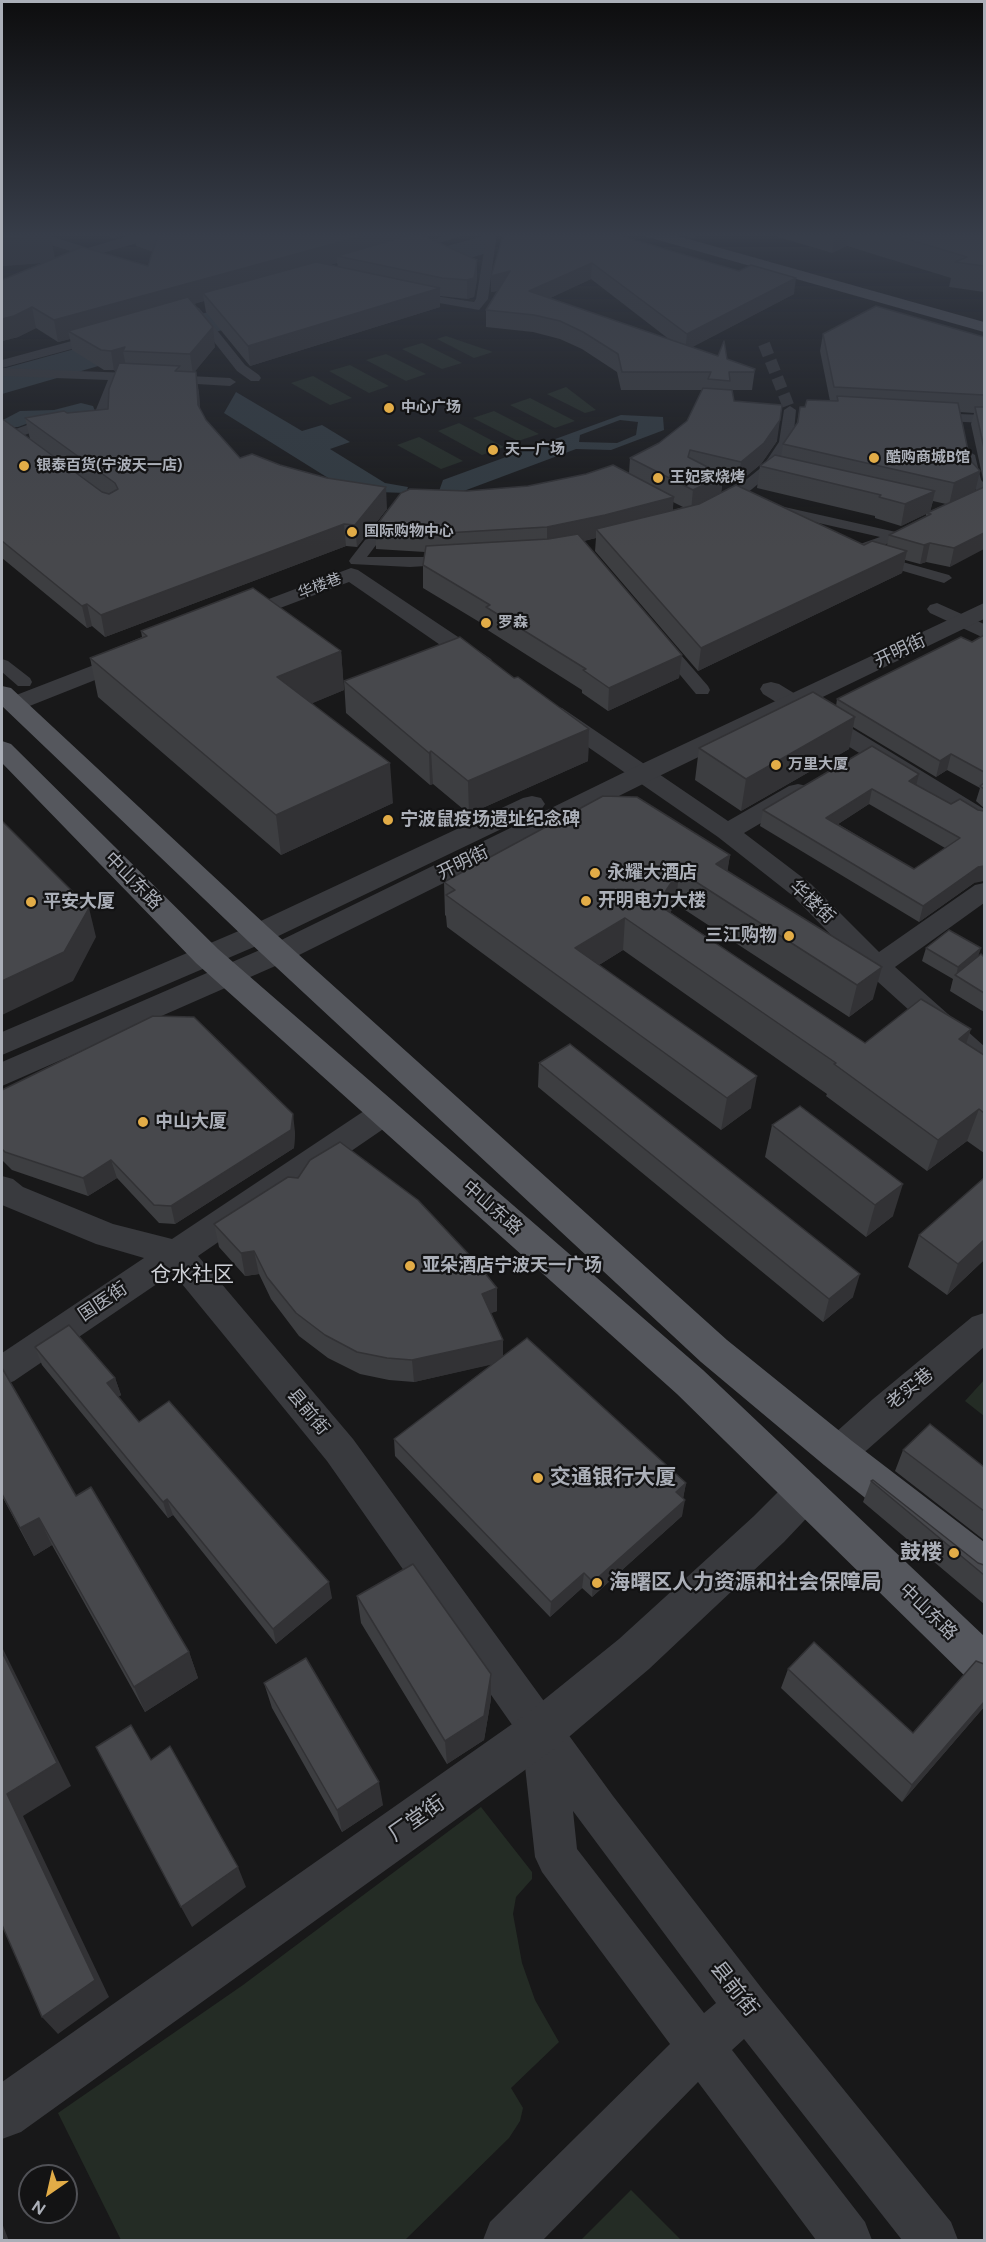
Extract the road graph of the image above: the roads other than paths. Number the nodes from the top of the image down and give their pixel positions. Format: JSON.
{"nodes":[{"id":1,"x":97,"y":338,"type":"edge"},
{"id":2,"x":217,"y":338,"type":"edge"},
{"id":3,"x":2,"y":364,"type":"edge"},
{"id":4,"x":2,"y":372,"type":"edge"},
{"id":5,"x":116,"y":376,"type":"junction"},
{"id":6,"x":255,"y":378,"type":"dead end"},
{"id":7,"x":230,"y":382,"type":"dead end"},
{"id":8,"x":790,"y":410,"type":"tunnel mouth"},
{"id":9,"x":915,"y":416,"type":"edge"},
{"id":10,"x":984,"y":419,"type":"edge"},
{"id":11,"x":963,"y":429,"type":"junction"},
{"id":12,"x":42,"y":458,"type":"edge"},
{"id":13,"x":982,"y":495,"type":"edge"},
{"id":14,"x":746,"y":504,"type":"junction"},
{"id":15,"x":404,"y":506,"type":"edge"},
{"id":16,"x":701,"y":515,"type":"edge"},
{"id":17,"x":804,"y":532,"type":"edge"},
{"id":18,"x":835,"y":547,"type":"edge"},
{"id":19,"x":851,"y":552,"type":"junction"},
{"id":20,"x":468,"y":560,"type":"edge"},
{"id":21,"x":944,"y":578,"type":"dead end"},
{"id":22,"x":984,"y":585,"type":"edge"},
{"id":23,"x":937,"y":609,"type":"junction"},
{"id":24,"x":977,"y":621,"type":"edge"},
{"id":25,"x":217,"y":625,"type":"edge"},
{"id":26,"x":649,"y":628,"type":"edge"},
{"id":27,"x":150,"y":651,"type":"edge"},
{"id":28,"x":2,"y":664,"type":"edge"},
{"id":29,"x":498,"y":675,"type":"edge"},
{"id":30,"x":702,"y":690,"type":"dead end"},
{"id":31,"x":13,"y":693,"type":"edge"},
{"id":32,"x":782,"y":695,"type":"junction"},
{"id":33,"x":537,"y":701,"type":"edge"},
{"id":34,"x":2,"y":749,"type":"edge"},
{"id":35,"x":633,"y":767,"type":"junction"},
{"id":36,"x":819,"y":779,"type":"edge"},
{"id":37,"x":984,"y":819,"type":"edge"},
{"id":38,"x":727,"y":832,"type":"junction"},
{"id":39,"x":984,"y":891,"type":"edge"},
{"id":40,"x":268,"y":943,"type":"junction"},
{"id":41,"x":217,"y":965,"type":"junction"},
{"id":42,"x":877,"y":966,"type":"junction"},
{"id":43,"x":2,"y":1044,"type":"edge"},
{"id":44,"x":984,"y":1062,"type":"edge"},
{"id":45,"x":2,"y":1075,"type":"edge"},
{"id":46,"x":384,"y":1113,"type":"junction"},
{"id":47,"x":5,"y":1195,"type":"edge"},
{"id":48,"x":176,"y":1253,"type":"junction"},
{"id":49,"x":984,"y":1328,"type":"edge"},
{"id":50,"x":2,"y":1371,"type":"edge"},
{"id":51,"x":838,"y":1453,"type":"junction"},
{"id":52,"x":805,"y":1492,"type":"junction"},
{"id":53,"x":984,"y":1567,"type":"edge"},
{"id":54,"x":984,"y":1665,"type":"edge"},
{"id":55,"x":541,"y":1731,"type":"junction"},
{"id":56,"x":747,"y":2006,"type":"junction"},
{"id":57,"x":700,"y":2047,"type":"junction"},
{"id":58,"x":2,"y":2114,"type":"edge"},
{"id":59,"x":508,"y":2241,"type":"edge"},
{"id":60,"x":847,"y":2241,"type":"edge"},
{"id":61,"x":933,"y":2241,"type":"edge"}],
"edges":[{"from":1,"to":3,"type":"street"},
{"from":2,"to":6,"type":"street"},
{"from":4,"to":5,"type":"street"},
{"from":5,"to":7,"type":"street"},
{"from":5,"to":12,"type":"street"},
{"from":8,"to":14,"type":"street"},
{"from":9,"to":11,"type":"street"},
{"from":10,"to":11,"type":"street"},
{"from":11,"to":13,"type":"street"},
{"from":14,"to":16,"type":"street"},
{"from":14,"to":17,"type":"street"},
{"from":14,"to":19,"type":"street"},
{"from":15,"to":20,"type":"street"},
{"from":18,"to":19,"type":"street"},
{"from":19,"to":21,"type":"street"},
{"from":22,"to":23,"type":"street","name":"开明街"},
{"from":23,"to":24,"type":"street"},
{"from":23,"to":32,"type":"street","name":"开明街"},
{"from":24,"to":32,"type":"street","name":"开明街"},
{"from":25,"to":29,"type":"street","name":"华楼巷"},
{"from":26,"to":30,"type":"street"},
{"from":27,"to":31,"type":"street"},
{"from":28,"to":31,"type":"street"},
{"from":31,"to":40,"type":"main road"},
{"from":32,"to":35,"type":"street","name":"开明街"},
{"from":32,"to":37,"type":"street"},
{"from":33,"to":35,"type":"street"},
{"from":34,"to":41,"type":"main road","name":"中山东路"},
{"from":35,"to":38,"type":"street","name":"华楼街"},
{"from":35,"to":40,"type":"street","name":"开明街"},
{"from":36,"to":38,"type":"street"},
{"from":38,"to":42,"type":"street","name":"华楼街"},
{"from":39,"to":42,"type":"street"},
{"from":40,"to":41,"type":"street","name":"开明街"},
{"from":40,"to":51,"type":"main road"},
{"from":41,"to":43,"type":"street","name":"开明街"},
{"from":41,"to":45,"type":"street","name":"开明街"},
{"from":41,"to":46,"type":"main road","name":"中山东路"},
{"from":42,"to":44,"type":"street","name":"华楼街"},
{"from":46,"to":48,"type":"street","name":"国医街"},
{"from":46,"to":52,"type":"main road","name":"中山东路"},
{"from":47,"to":48,"type":"street"},
{"from":48,"to":50,"type":"street","name":"国医街"},
{"from":48,"to":55,"type":"street","name":"县前街"},
{"from":49,"to":51,"type":"street","name":"老实巷"},
{"from":51,"to":53,"type":"main road"},
{"from":52,"to":54,"type":"main road","name":"中山东路"},
{"from":52,"to":55,"type":"street","name":"厂堂街"},
{"from":55,"to":56,"type":"street","name":"县前街"},
{"from":55,"to":57,"type":"street","name":"县前街"},
{"from":55,"to":58,"type":"street","name":"厂堂街"},
{"from":56,"to":57,"type":"street"},
{"from":56,"to":61,"type":"street","name":"县前街"},
{"from":57,"to":59,"type":"street"},
{"from":57,"to":60,"type":"street","name":"县前街"}]}
